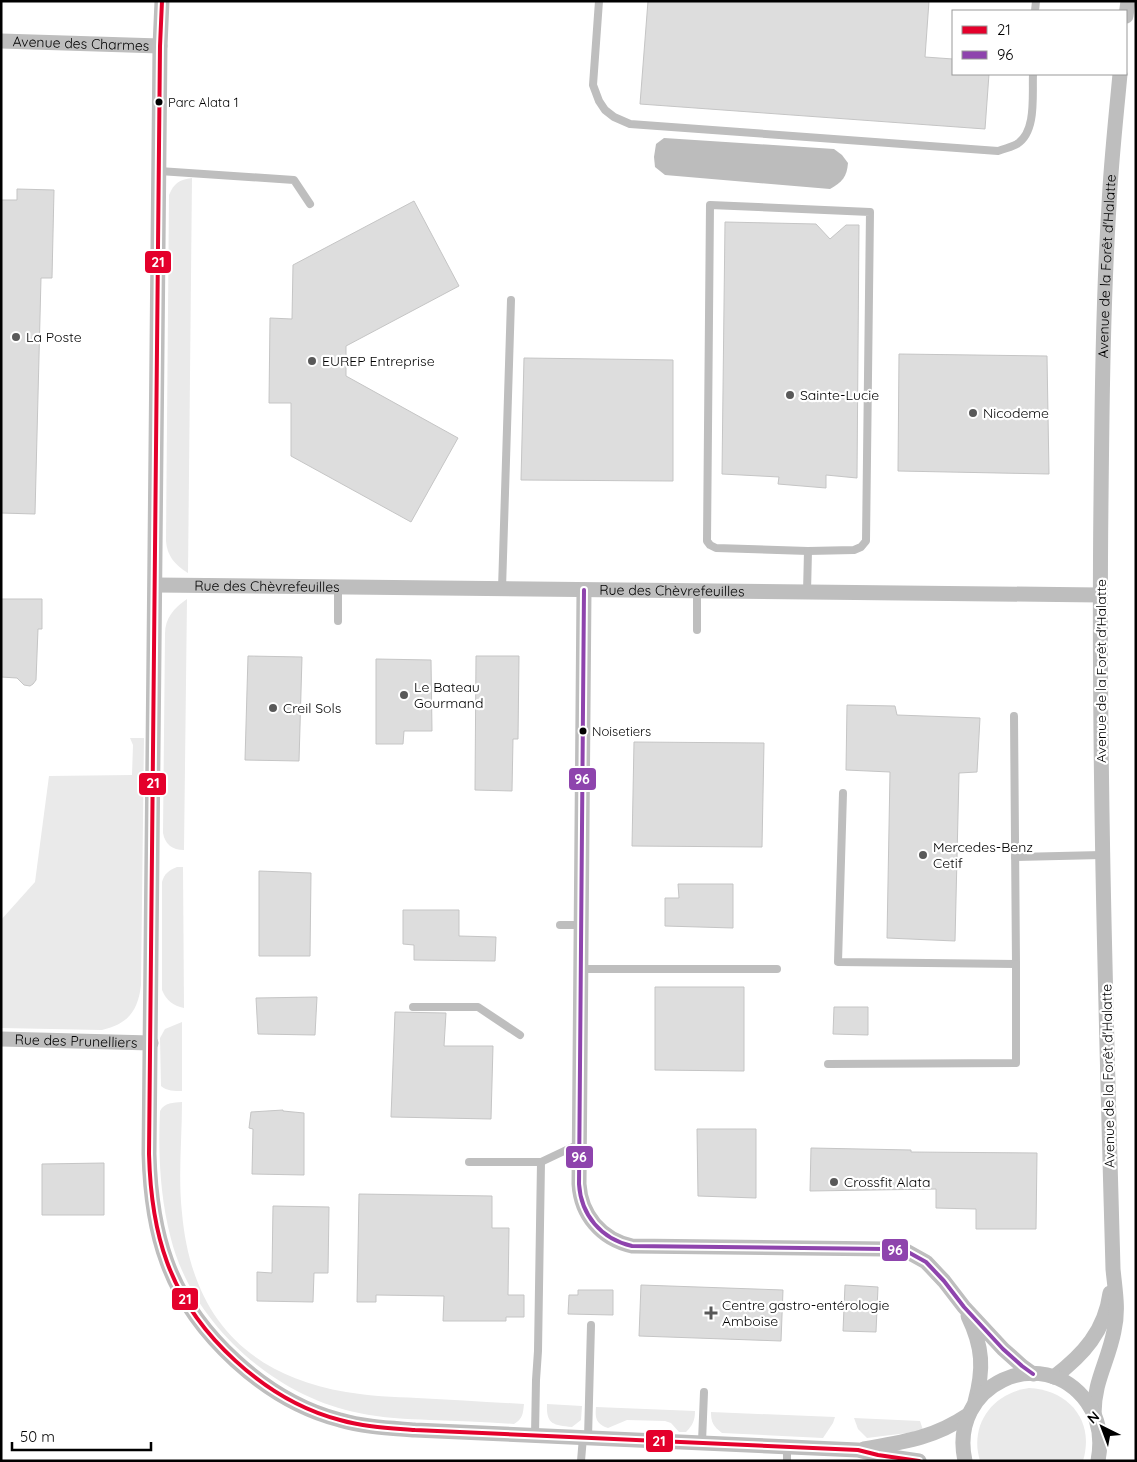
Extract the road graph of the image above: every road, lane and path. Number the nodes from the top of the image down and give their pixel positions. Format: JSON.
{"nodes":[{"id":1,"x":162,"y":1,"type":"edge"},
{"id":2,"x":599,"y":1,"type":"edge"},
{"id":3,"x":1,"y":41,"type":"edge"},
{"id":4,"x":160,"y":46,"type":"junction"},
{"id":5,"x":1033,"y":75,"type":"edge"},
{"id":6,"x":1120,"y":75,"type":"edge"},
{"id":7,"x":159,"y":171,"type":"junction"},
{"id":8,"x":310,"y":204,"type":"dead end"},
{"id":9,"x":511,"y":300,"type":"dead end"},
{"id":10,"x":808,"y":551,"type":"junction"},
{"id":11,"x":156,"y":585,"type":"junction"},
{"id":12,"x":338,"y":587,"type":"junction"},
{"id":13,"x":502,"y":589,"type":"junction"},
{"id":14,"x":584,"y":590,"type":"junction"},
{"id":15,"x":697,"y":591,"type":"junction"},
{"id":16,"x":806,"y":592,"type":"junction"},
{"id":17,"x":1100,"y":595,"type":"junction"},
{"id":18,"x":338,"y":620,"type":"dead end"},
{"id":19,"x":697,"y":630,"type":"dead end"},
{"id":20,"x":1014,"y":716,"type":"dead end"},
{"id":21,"x":843,"y":793,"type":"dead end"},
{"id":22,"x":1102,"y":855,"type":"junction"},
{"id":23,"x":1014,"y":857,"type":"junction"},
{"id":24,"x":560,"y":925,"type":"dead end"},
{"id":25,"x":581,"y":925,"type":"junction"},
{"id":26,"x":1016,"y":964,"type":"junction"},
{"id":27,"x":581,"y":969,"type":"junction"},
{"id":28,"x":777,"y":969,"type":"dead end"},
{"id":29,"x":413,"y":1007,"type":"dead end"},
{"id":30,"x":520,"y":1035,"type":"dead end"},
{"id":31,"x":1,"y":1039,"type":"edge"},
{"id":32,"x":151,"y":1043,"type":"junction"},
{"id":33,"x":828,"y":1064,"type":"dead end"},
{"id":34,"x":579,"y":1144,"type":"junction"},
{"id":35,"x":469,"y":1162,"type":"dead end"},
{"id":36,"x":541,"y":1162,"type":"junction"},
{"id":37,"x":1113,"y":1269,"type":"junction"},
{"id":38,"x":964,"y":1307,"type":"junction"},
{"id":39,"x":591,"y":1325,"type":"dead end"},
{"id":40,"x":1033,"y":1374,"type":"junction"},
{"id":41,"x":1054,"y":1377,"type":"junction"},
{"id":42,"x":704,"y":1392,"type":"dead end"},
{"id":43,"x":972,"y":1409,"type":"junction"},
{"id":44,"x":1094,"y":1414,"type":"junction"},
{"id":45,"x":535,"y":1435,"type":"junction"},
{"id":46,"x":585,"y":1438,"type":"junction"},
{"id":47,"x":702,"y":1442,"type":"junction"},
{"id":48,"x":858,"y":1450,"type":"junction"},
{"id":49,"x":787,"y":1454,"type":"edge"},
{"id":50,"x":1098,"y":1460,"type":"edge"},
{"id":51,"x":582,"y":1461,"type":"edge"},
{"id":52,"x":919,"y":1461,"type":"edge"},
{"id":53,"x":965,"y":1461,"type":"edge"}],
"edges":[{"from":1,"to":4,"type":"street"},
{"from":2,"to":5,"type":"lane"},
{"from":3,"to":4,"type":"street","name":"Avenue des Charmes"},
{"from":4,"to":7,"type":"street"},
{"from":6,"to":17,"type":"street","name":"Avenue de la Forêt d'Halatte"},
{"from":7,"to":8,"type":"lane"},
{"from":7,"to":11,"type":"street"},
{"from":9,"to":13,"type":"lane"},
{"from":10,"to":10,"type":"lane"},
{"from":10,"to":16,"type":"lane"},
{"from":11,"to":12,"type":"street","name":"Rue des Chèvrefeuilles"},
{"from":11,"to":32,"type":"street"},
{"from":12,"to":13,"type":"street","name":"Rue des Chèvrefeuilles"},
{"from":12,"to":18,"type":"lane"},
{"from":13,"to":14,"type":"street","name":"Rue des Chèvrefeuilles"},
{"from":14,"to":15,"type":"street","name":"Rue des Chèvrefeuilles"},
{"from":14,"to":25,"type":"street"},
{"from":15,"to":16,"type":"street","name":"Rue des Chèvrefeuilles"},
{"from":15,"to":19,"type":"lane"},
{"from":16,"to":17,"type":"street","name":"Rue des Chèvrefeuilles"},
{"from":17,"to":22,"type":"street","name":"Avenue de la Forêt d'Halatte"},
{"from":20,"to":23,"type":"lane"},
{"from":21,"to":26,"type":"lane"},
{"from":22,"to":23,"type":"lane"},
{"from":22,"to":37,"type":"street","name":"Avenue de la Forêt d'Halatte"},
{"from":23,"to":26,"type":"lane"},
{"from":24,"to":25,"type":"lane"},
{"from":25,"to":27,"type":"street"},
{"from":26,"to":33,"type":"lane"},
{"from":27,"to":28,"type":"lane"},
{"from":27,"to":34,"type":"street"},
{"from":29,"to":30,"type":"lane"},
{"from":31,"to":32,"type":"street","name":"Rue des Prunelliers"},
{"from":32,"to":45,"type":"street"},
{"from":34,"to":36,"type":"lane"},
{"from":34,"to":38,"type":"street"},
{"from":35,"to":36,"type":"lane"},
{"from":36,"to":45,"type":"lane"},
{"from":37,"to":41,"type":"street","name":"Avenue de la Forêt d'Halatte"},
{"from":37,"to":44,"type":"street","name":"Avenue de la Forêt d'Halatte"},
{"from":38,"to":40,"type":"street"},
{"from":38,"to":43,"type":"street"},
{"from":39,"to":46,"type":"lane"},
{"from":40,"to":41,"type":"street"},
{"from":40,"to":43,"type":"street"},
{"from":41,"to":44,"type":"street"},
{"from":42,"to":47,"type":"lane"},
{"from":43,"to":48,"type":"street"},
{"from":43,"to":53,"type":"street"},
{"from":44,"to":50,"type":"street"},
{"from":45,"to":46,"type":"street"},
{"from":46,"to":47,"type":"street"},
{"from":46,"to":51,"type":"lane"},
{"from":47,"to":49,"type":"street"},
{"from":48,"to":49,"type":"street"},
{"from":48,"to":52,"type":"street"}]}
